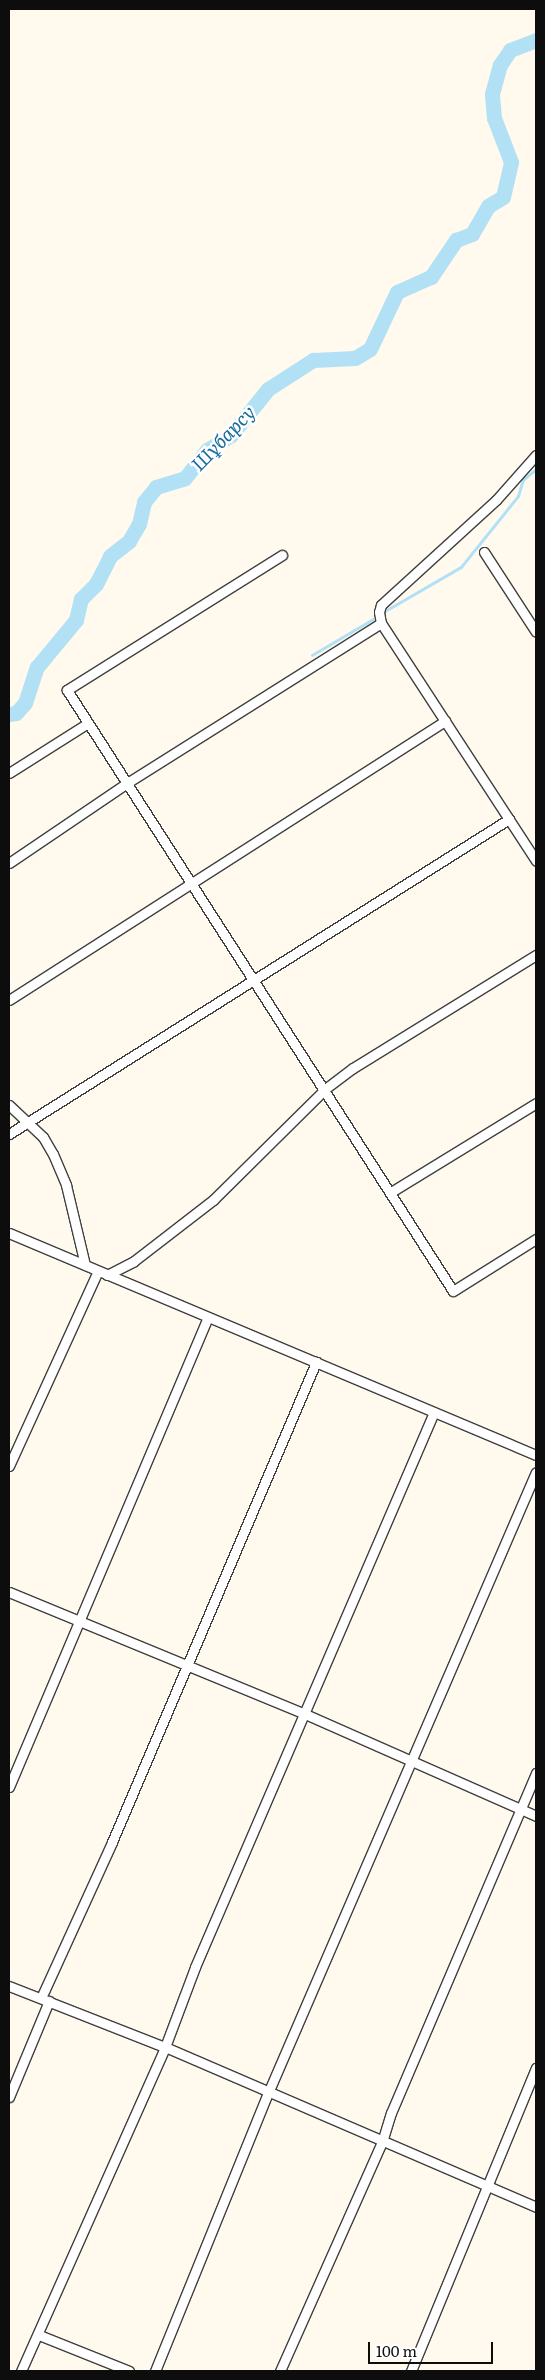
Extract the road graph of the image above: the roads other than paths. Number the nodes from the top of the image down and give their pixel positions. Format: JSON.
{"nodes":[{"id":1,"x":536,"y":455,"type":"edge"},
{"id":2,"x":484,"y":552,"type":"dead end"},
{"id":3,"x":282,"y":555,"type":"dead end"},
{"id":4,"x":381,"y":623,"type":"junction"},
{"id":5,"x":536,"y":632,"type":"edge"},
{"id":6,"x":445,"y":721,"type":"junction"},
{"id":7,"x":88,"y":723,"type":"junction"},
{"id":8,"x":9,"y":773,"type":"edge"},
{"id":9,"x":127,"y":783,"type":"junction"},
{"id":10,"x":509,"y":819,"type":"junction"},
{"id":11,"x":536,"y":861,"type":"edge"},
{"id":12,"x":9,"y":863,"type":"edge"},
{"id":13,"x":191,"y":883,"type":"junction"},
{"id":14,"x":536,"y":954,"type":"edge"},
{"id":15,"x":253,"y":981,"type":"junction"},
{"id":16,"x":9,"y":1000,"type":"edge"},
{"id":17,"x":325,"y":1089,"type":"junction"},
{"id":18,"x":536,"y":1102,"type":"edge"},
{"id":19,"x":9,"y":1105,"type":"edge"},
{"id":20,"x":27,"y":1122,"type":"junction"},
{"id":21,"x":9,"y":1134,"type":"edge"},
{"id":22,"x":391,"y":1192,"type":"junction"},
{"id":23,"x":9,"y":1233,"type":"edge"},
{"id":24,"x":536,"y":1239,"type":"edge"},
{"id":25,"x":85,"y":1265,"type":"junction"},
{"id":26,"x":98,"y":1271,"type":"junction"},
{"id":27,"x":107,"y":1275,"type":"junction"},
{"id":28,"x":208,"y":1317,"type":"junction"},
{"id":29,"x":316,"y":1362,"type":"junction"},
{"id":30,"x":434,"y":1412,"type":"junction"},
{"id":31,"x":536,"y":1454,"type":"edge"},
{"id":32,"x":9,"y":1466,"type":"edge"},
{"id":33,"x":536,"y":1472,"type":"edge"},
{"id":34,"x":9,"y":1592,"type":"edge"},
{"id":35,"x":79,"y":1622,"type":"junction"},
{"id":36,"x":188,"y":1666,"type":"junction"},
{"id":37,"x":305,"y":1714,"type":"junction"},
{"id":38,"x":412,"y":1762,"type":"junction"},
{"id":39,"x":536,"y":1772,"type":"edge"},
{"id":40,"x":9,"y":1787,"type":"edge"},
{"id":41,"x":520,"y":1809,"type":"junction"},
{"id":42,"x":536,"y":1816,"type":"edge"},
{"id":43,"x":9,"y":1986,"type":"edge"},
{"id":44,"x":45,"y":2000,"type":"junction"},
{"id":45,"x":165,"y":2047,"type":"junction"},
{"id":46,"x":536,"y":2068,"type":"edge"},
{"id":47,"x":268,"y":2092,"type":"junction"},
{"id":48,"x":9,"y":2097,"type":"edge"},
{"id":49,"x":382,"y":2142,"type":"junction"},
{"id":50,"x":488,"y":2187,"type":"junction"},
{"id":51,"x":536,"y":2207,"type":"edge"},
{"id":52,"x":40,"y":2335,"type":"junction"},
{"id":53,"x":21,"y":2371,"type":"edge"},
{"id":54,"x":129,"y":2371,"type":"edge"},
{"id":55,"x":154,"y":2371,"type":"edge"},
{"id":56,"x":280,"y":2371,"type":"edge"},
{"id":57,"x":411,"y":2371,"type":"edge"}],
"edges":[{"from":1,"to":4,"type":"street"},
{"from":2,"to":5,"type":"street"},
{"from":3,"to":7,"type":"street"},
{"from":4,"to":6,"type":"street"},
{"from":4,"to":9,"type":"street"},
{"from":6,"to":10,"type":"street"},
{"from":6,"to":13,"type":"street"},
{"from":7,"to":8,"type":"street"},
{"from":7,"to":9,"type":"street"},
{"from":9,"to":12,"type":"street"},
{"from":9,"to":13,"type":"street"},
{"from":10,"to":11,"type":"street"},
{"from":10,"to":15,"type":"street"},
{"from":13,"to":15,"type":"street"},
{"from":13,"to":16,"type":"street"},
{"from":14,"to":17,"type":"street"},
{"from":15,"to":17,"type":"street"},
{"from":15,"to":20,"type":"street"},
{"from":17,"to":22,"type":"street"},
{"from":17,"to":27,"type":"street"},
{"from":18,"to":22,"type":"street"},
{"from":19,"to":20,"type":"street"},
{"from":20,"to":21,"type":"street"},
{"from":20,"to":25,"type":"street"},
{"from":22,"to":24,"type":"street"},
{"from":23,"to":25,"type":"street"},
{"from":25,"to":26,"type":"street"},
{"from":26,"to":27,"type":"street"},
{"from":26,"to":32,"type":"street"},
{"from":27,"to":28,"type":"street"},
{"from":28,"to":29,"type":"street"},
{"from":28,"to":35,"type":"street"},
{"from":29,"to":30,"type":"street"},
{"from":29,"to":36,"type":"street"},
{"from":30,"to":31,"type":"street"},
{"from":30,"to":37,"type":"street"},
{"from":33,"to":38,"type":"street"},
{"from":34,"to":35,"type":"street"},
{"from":35,"to":36,"type":"street"},
{"from":35,"to":40,"type":"street"},
{"from":36,"to":37,"type":"street"},
{"from":36,"to":44,"type":"street"},
{"from":37,"to":38,"type":"street"},
{"from":37,"to":45,"type":"street"},
{"from":38,"to":41,"type":"street"},
{"from":38,"to":47,"type":"street"},
{"from":39,"to":41,"type":"street"},
{"from":41,"to":42,"type":"street"},
{"from":41,"to":49,"type":"street"},
{"from":43,"to":44,"type":"street"},
{"from":44,"to":45,"type":"street"},
{"from":44,"to":48,"type":"street"},
{"from":45,"to":47,"type":"street"},
{"from":45,"to":52,"type":"street"},
{"from":46,"to":50,"type":"street"},
{"from":47,"to":49,"type":"street"},
{"from":47,"to":55,"type":"street"},
{"from":49,"to":50,"type":"street"},
{"from":49,"to":56,"type":"street"},
{"from":50,"to":51,"type":"street"},
{"from":50,"to":57,"type":"street"},
{"from":52,"to":53,"type":"street"},
{"from":52,"to":54,"type":"street"}]}
